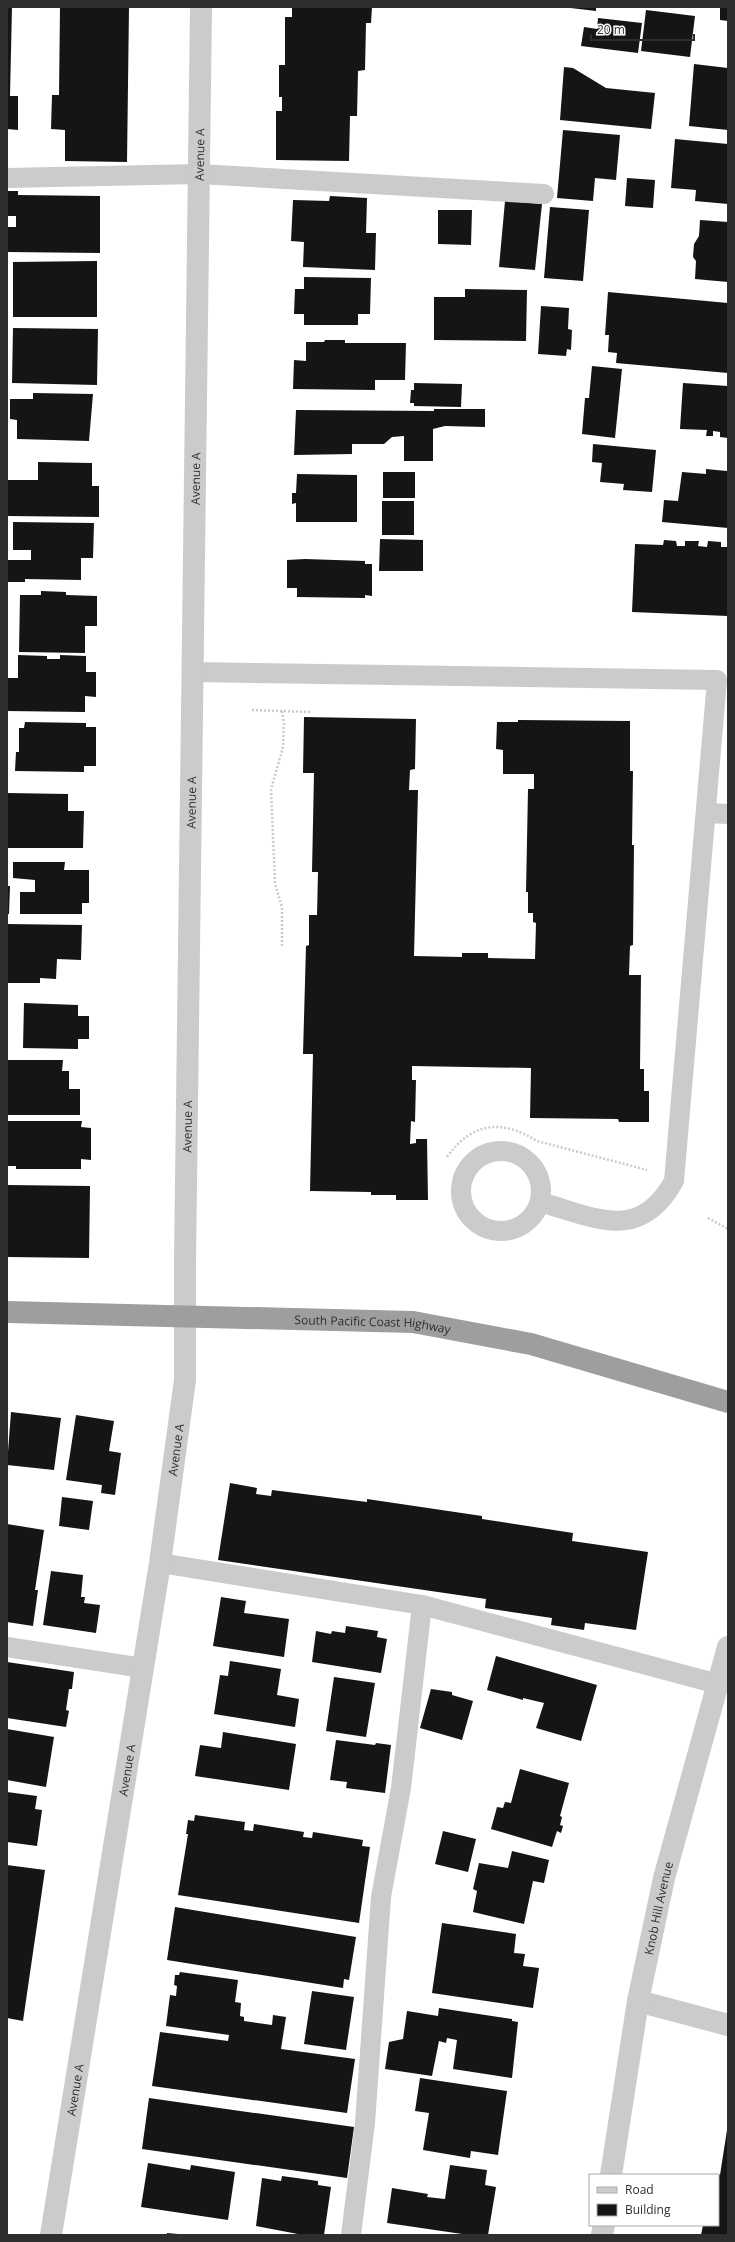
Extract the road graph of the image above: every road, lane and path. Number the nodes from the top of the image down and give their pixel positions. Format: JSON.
{"nodes":[{"id":1,"x":201,"y":7,"type":"edge"},
{"id":2,"x":199,"y":174,"type":"junction"},
{"id":3,"x":7,"y":178,"type":"edge"},
{"id":4,"x":544,"y":194,"type":"dead end"},
{"id":5,"x":192,"y":672,"type":"junction"},
{"id":6,"x":252,"y":710,"type":"dead end"},
{"id":7,"x":282,"y":711,"type":"junction"},
{"id":8,"x":310,"y":712,"type":"dead end"},
{"id":9,"x":706,"y":813,"type":"junction"},
{"id":10,"x":728,"y":814,"type":"edge"},
{"id":11,"x":282,"y":948,"type":"dead end"},
{"id":12,"x":447,"y":1157,"type":"dead end"},
{"id":13,"x":649,"y":1171,"type":"dead end"},
{"id":14,"x":540,"y":1202,"type":"junction"},
{"id":15,"x":708,"y":1218,"type":"dead end"},
{"id":16,"x":728,"y":1229,"type":"edge"},
{"id":17,"x":7,"y":1312,"type":"edge"},
{"id":18,"x":185,"y":1316,"type":"junction"},
{"id":19,"x":728,"y":1402,"type":"edge"},
{"id":20,"x":160,"y":1563,"type":"junction"},
{"id":21,"x":422,"y":1605,"type":"junction"},
{"id":22,"x":7,"y":1647,"type":"edge"},
{"id":23,"x":728,"y":1647,"type":"edge"},
{"id":24,"x":143,"y":1668,"type":"junction"},
{"id":25,"x":718,"y":1684,"type":"junction"},
{"id":26,"x":638,"y":2001,"type":"junction"},
{"id":27,"x":728,"y":2025,"type":"edge"},
{"id":28,"x":611,"y":2174,"type":"edge"},
{"id":29,"x":52,"y":2235,"type":"edge"},
{"id":30,"x":351,"y":2235,"type":"edge"}],
"edges":[{"from":1,"to":2,"type":"street","name":"Avenue A"},
{"from":2,"to":3,"type":"lane"},
{"from":2,"to":4,"type":"lane"},
{"from":2,"to":5,"type":"street","name":"Avenue A"},
{"from":5,"to":9,"type":"lane"},
{"from":5,"to":18,"type":"street","name":"Avenue A"},
{"from":6,"to":7,"type":"path"},
{"from":7,"to":8,"type":"path"},
{"from":7,"to":11,"type":"path"},
{"from":9,"to":10,"type":"lane"},
{"from":9,"to":14,"type":"lane"},
{"from":12,"to":13,"type":"path"},
{"from":14,"to":14,"type":"lane"},
{"from":15,"to":16,"type":"path"},
{"from":17,"to":18,"type":"highway","name":"South Pacific Coast Highway"},
{"from":18,"to":19,"type":"highway","name":"South Pacific Coast Highway"},
{"from":18,"to":20,"type":"street","name":"Avenue A"},
{"from":20,"to":21,"type":"lane"},
{"from":20,"to":24,"type":"street","name":"Avenue A"},
{"from":21,"to":25,"type":"lane"},
{"from":21,"to":30,"type":"lane"},
{"from":22,"to":24,"type":"lane"},
{"from":23,"to":25,"type":"street","name":"Knob Hill Avenue"},
{"from":24,"to":29,"type":"street","name":"Avenue A"},
{"from":25,"to":26,"type":"street","name":"Knob Hill Avenue"},
{"from":26,"to":27,"type":"street"},
{"from":26,"to":28,"type":"street","name":"Knob Hill Avenue"}]}
